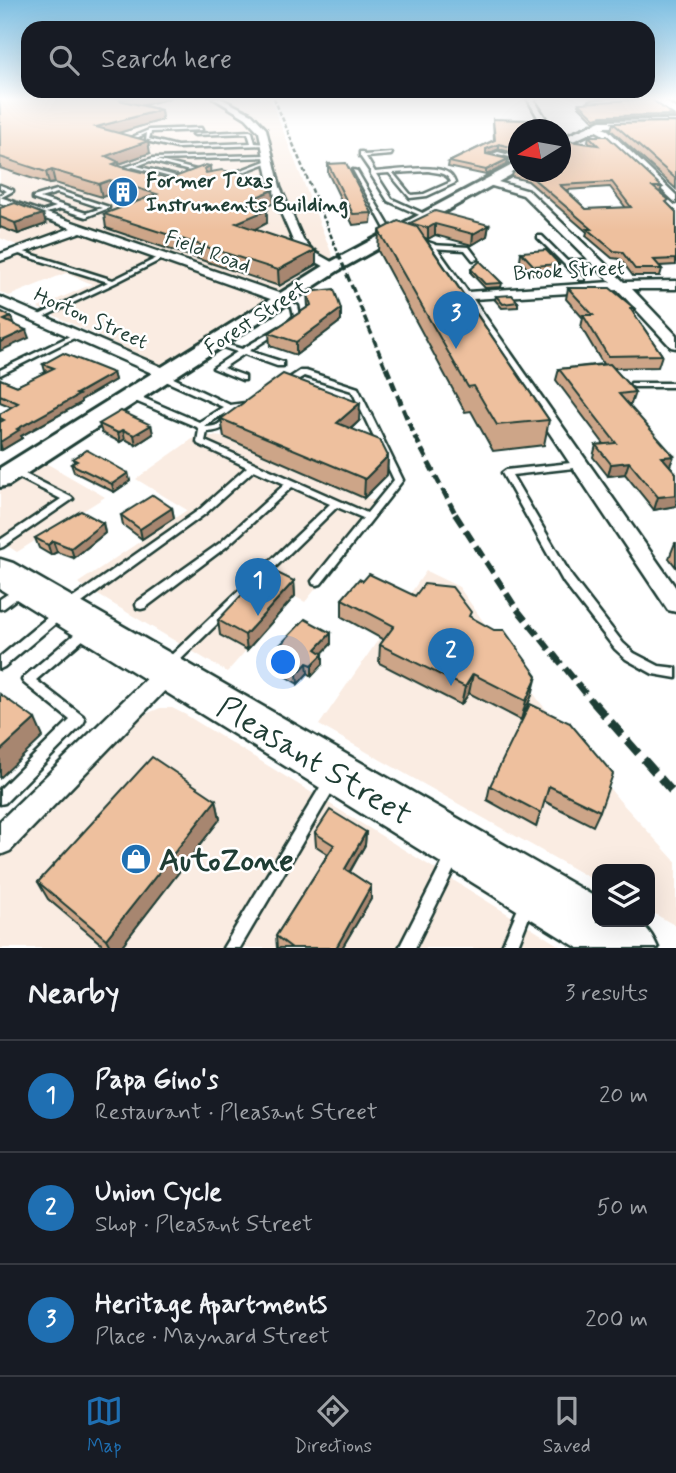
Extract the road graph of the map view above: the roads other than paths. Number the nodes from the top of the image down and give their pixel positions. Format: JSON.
{"nodes":[{"id":1,"x":130,"y":142,"type":"edge"},
{"id":2,"x":158,"y":142,"type":"edge"},
{"id":3,"x":616,"y":142,"type":"edge"},
{"id":4,"x":253,"y":144,"type":"joint"},
{"id":5,"x":266,"y":144,"type":"joint"},
{"id":6,"x":177,"y":146,"type":"junction"},
{"id":7,"x":187,"y":152,"type":"junction"},
{"id":8,"x":391,"y":155,"type":"dead end"},
{"id":9,"x":508,"y":155,"type":"edge"},
{"id":10,"x":152,"y":159,"type":"junction"},
{"id":11,"x":269,"y":159,"type":"junction"},
{"id":12,"x":508,"y":162,"type":"edge"},
{"id":13,"x":132,"y":166,"type":"junction"},
{"id":14,"x":355,"y":171,"type":"dead end"},
{"id":15,"x":508,"y":171,"type":"edge"},
{"id":16,"x":390,"y":172,"type":"junction"},
{"id":17,"x":372,"y":173,"type":"junction"},
{"id":18,"x":127,"y":176,"type":"edge"},
{"id":19,"x":198,"y":178,"type":"edge"},
{"id":20,"x":223,"y":178,"type":"edge"},
{"id":21,"x":655,"y":180,"type":"junction"},
{"id":22,"x":676,"y":180,"type":"edge"},
{"id":23,"x":488,"y":182,"type":"junction"},
{"id":24,"x":181,"y":185,"type":"edge"},
{"id":25,"x":0,"y":186,"type":"edge"},
{"id":26,"x":0,"y":198,"type":"edge"},
{"id":27,"x":676,"y":200,"type":"edge"},
{"id":28,"x":61,"y":207,"type":"junction"},
{"id":29,"x":40,"y":214,"type":"junction"},
{"id":30,"x":426,"y":216,"type":"junction"},
{"id":31,"x":82,"y":228,"type":"junction"},
{"id":32,"x":391,"y":234,"type":"junction"},
{"id":33,"x":540,"y":237,"type":"dead end"},
{"id":34,"x":431,"y":247,"type":"junction"},
{"id":35,"x":18,"y":252,"type":"junction"},
{"id":36,"x":165,"y":256,"type":"junction"},
{"id":37,"x":0,"y":258,"type":"edge"},
{"id":38,"x":475,"y":259,"type":"dead end"},
{"id":39,"x":594,"y":260,"type":"junction"},
{"id":40,"x":566,"y":263,"type":"junction"},
{"id":41,"x":333,"y":267,"type":"junction"},
{"id":42,"x":582,"y":279,"type":"dead end"},
{"id":43,"x":113,"y":282,"type":"junction"},
{"id":44,"x":620,"y":285,"type":"junction"},
{"id":45,"x":676,"y":285,"type":"edge"},
{"id":46,"x":465,"y":296,"type":"junction"},
{"id":47,"x":283,"y":299,"type":"junction"},
{"id":48,"x":0,"y":301,"type":"edge"},
{"id":49,"x":37,"y":318,"type":"junction"},
{"id":50,"x":76,"y":335,"type":"junction"},
{"id":51,"x":216,"y":343,"type":"junction"},
{"id":52,"x":676,"y":344,"type":"edge"},
{"id":53,"x":243,"y":352,"type":"junction"},
{"id":54,"x":280,"y":364,"type":"dead end"},
{"id":55,"x":0,"y":373,"type":"edge"},
{"id":56,"x":164,"y":375,"type":"junction"},
{"id":57,"x":242,"y":378,"type":"dead end"},
{"id":58,"x":634,"y":385,"type":"dead end"},
{"id":59,"x":676,"y":385,"type":"edge"},
{"id":60,"x":272,"y":391,"type":"edge"},
{"id":61,"x":131,"y":396,"type":"junction"},
{"id":62,"x":261,"y":397,"type":"edge"},
{"id":63,"x":229,"y":407,"type":"junction"},
{"id":64,"x":201,"y":427,"type":"junction"},
{"id":65,"x":580,"y":465,"type":"junction"},
{"id":66,"x":253,"y":466,"type":"junction"},
{"id":67,"x":6,"y":475,"type":"edge"},
{"id":68,"x":291,"y":483,"type":"junction"},
{"id":69,"x":336,"y":503,"type":"junction"},
{"id":70,"x":369,"y":517,"type":"junction"},
{"id":71,"x":0,"y":545,"type":"edge"},
{"id":72,"x":317,"y":581,"type":"dead end"},
{"id":73,"x":8,"y":588,"type":"edge"},
{"id":74,"x":676,"y":604,"type":"edge"},
{"id":75,"x":141,"y":605,"type":"dead end"},
{"id":76,"x":77,"y":618,"type":"junction"},
{"id":77,"x":0,"y":663,"type":"edge"},
{"id":78,"x":166,"y":671,"type":"junction"},
{"id":79,"x":676,"y":673,"type":"edge"},
{"id":80,"x":336,"y":773,"type":"junction"},
{"id":81,"x":0,"y":798,"type":"edge"},
{"id":82,"x":0,"y":841,"type":"edge"},
{"id":83,"x":458,"y":846,"type":"junction"},
{"id":84,"x":533,"y":890,"type":"junction"},
{"id":85,"x":231,"y":948,"type":"edge"},
{"id":86,"x":407,"y":948,"type":"edge"},
{"id":87,"x":509,"y":948,"type":"edge"},
{"id":88,"x":630,"y":948,"type":"edge"}],
"edges":[{"from":1,"to":7,"type":"lane"},
{"from":2,"to":6,"type":"lane"},
{"from":3,"to":21,"type":"street"},
{"from":4,"to":5,"type":"lane"},
{"from":4,"to":6,"type":"lane"},
{"from":5,"to":11,"type":"street"},
{"from":6,"to":7,"type":"lane"},
{"from":7,"to":10,"type":"lane"},
{"from":8,"to":17,"type":"lane"},
{"from":9,"to":12,"type":"lane"},
{"from":10,"to":11,"type":"lane"},
{"from":10,"to":13,"type":"lane"},
{"from":10,"to":19,"type":"lane"},
{"from":11,"to":20,"type":"lane"},
{"from":11,"to":41,"type":"street"},
{"from":13,"to":18,"type":"lane"},
{"from":13,"to":24,"type":"lane"},
{"from":14,"to":32,"type":"lane"},
{"from":15,"to":23,"type":"main road","name":"Forest Street"},
{"from":16,"to":16,"type":"lane"},
{"from":16,"to":17,"type":"lane"},
{"from":17,"to":30,"type":"lane"},
{"from":21,"to":22,"type":"street"},
{"from":21,"to":27,"type":"street"},
{"from":23,"to":30,"type":"main road","name":"Forest Street"},
{"from":23,"to":39,"type":"street"},
{"from":25,"to":26,"type":"lane"},
{"from":26,"to":29,"type":"street","name":"Field Road"},
{"from":28,"to":28,"type":"lane"},
{"from":28,"to":29,"type":"lane"},
{"from":29,"to":31,"type":"street","name":"Field Road"},
{"from":30,"to":32,"type":"main road","name":"Forest Street"},
{"from":31,"to":35,"type":"street"},
{"from":31,"to":36,"type":"street","name":"Field Road"},
{"from":32,"to":34,"type":"street"},
{"from":32,"to":41,"type":"main road","name":"Forest Street"},
{"from":33,"to":40,"type":"lane"},
{"from":34,"to":38,"type":"lane"},
{"from":34,"to":46,"type":"street"},
{"from":35,"to":37,"type":"street"},
{"from":35,"to":43,"type":"lane"},
{"from":36,"to":43,"type":"lane"},
{"from":36,"to":47,"type":"street","name":"Field Road"},
{"from":39,"to":40,"type":"lane"},
{"from":39,"to":44,"type":"street"},
{"from":40,"to":42,"type":"lane"},
{"from":41,"to":47,"type":"main road","name":"Forest Street"},
{"from":43,"to":49,"type":"lane"},
{"from":44,"to":45,"type":"street","name":"Brook Street"},
{"from":44,"to":46,"type":"street","name":"Brook Street"},
{"from":44,"to":52,"type":"street"},
{"from":46,"to":65,"type":"street"},
{"from":47,"to":51,"type":"main road","name":"Forest Street"},
{"from":47,"to":53,"type":"lane"},
{"from":48,"to":49,"type":"street","name":"Horton Street"},
{"from":49,"to":50,"type":"street","name":"Horton Street"},
{"from":50,"to":55,"type":"lane"},
{"from":50,"to":56,"type":"street","name":"Horton Street"},
{"from":51,"to":53,"type":"lane"},
{"from":51,"to":56,"type":"main road","name":"Forest Street"},
{"from":53,"to":54,"type":"lane"},
{"from":53,"to":57,"type":"lane"},
{"from":56,"to":61,"type":"main road","name":"Forest Street"},
{"from":56,"to":63,"type":"lane"},
{"from":58,"to":59,"type":"lane"},
{"from":60,"to":70,"type":"lane"},
{"from":61,"to":64,"type":"lane"},
{"from":61,"to":67,"type":"main road","name":"Forest Street"},
{"from":62,"to":63,"type":"lane"},
{"from":63,"to":64,"type":"lane"},
{"from":63,"to":64,"type":"lane"},
{"from":64,"to":66,"type":"lane"},
{"from":65,"to":74,"type":"street"},
{"from":65,"to":79,"type":"lane"},
{"from":66,"to":68,"type":"lane"},
{"from":66,"to":76,"type":"lane"},
{"from":67,"to":71,"type":"lane"},
{"from":68,"to":69,"type":"lane"},
{"from":68,"to":75,"type":"lane"},
{"from":69,"to":70,"type":"lane"},
{"from":69,"to":78,"type":"lane"},
{"from":70,"to":72,"type":"lane"},
{"from":73,"to":76,"type":"highway","name":"Pleasant Street"},
{"from":76,"to":77,"type":"lane"},
{"from":76,"to":78,"type":"highway","name":"Pleasant Street"},
{"from":76,"to":81,"type":"lane"},
{"from":78,"to":80,"type":"highway","name":"Pleasant Street"},
{"from":78,"to":82,"type":"street"},
{"from":80,"to":83,"type":"highway","name":"Pleasant Street"},
{"from":80,"to":85,"type":"lane"},
{"from":83,"to":84,"type":"highway","name":"Pleasant Street"},
{"from":83,"to":86,"type":"lane"},
{"from":84,"to":87,"type":"lane"},
{"from":84,"to":88,"type":"highway","name":"Pleasant Street"}]}
